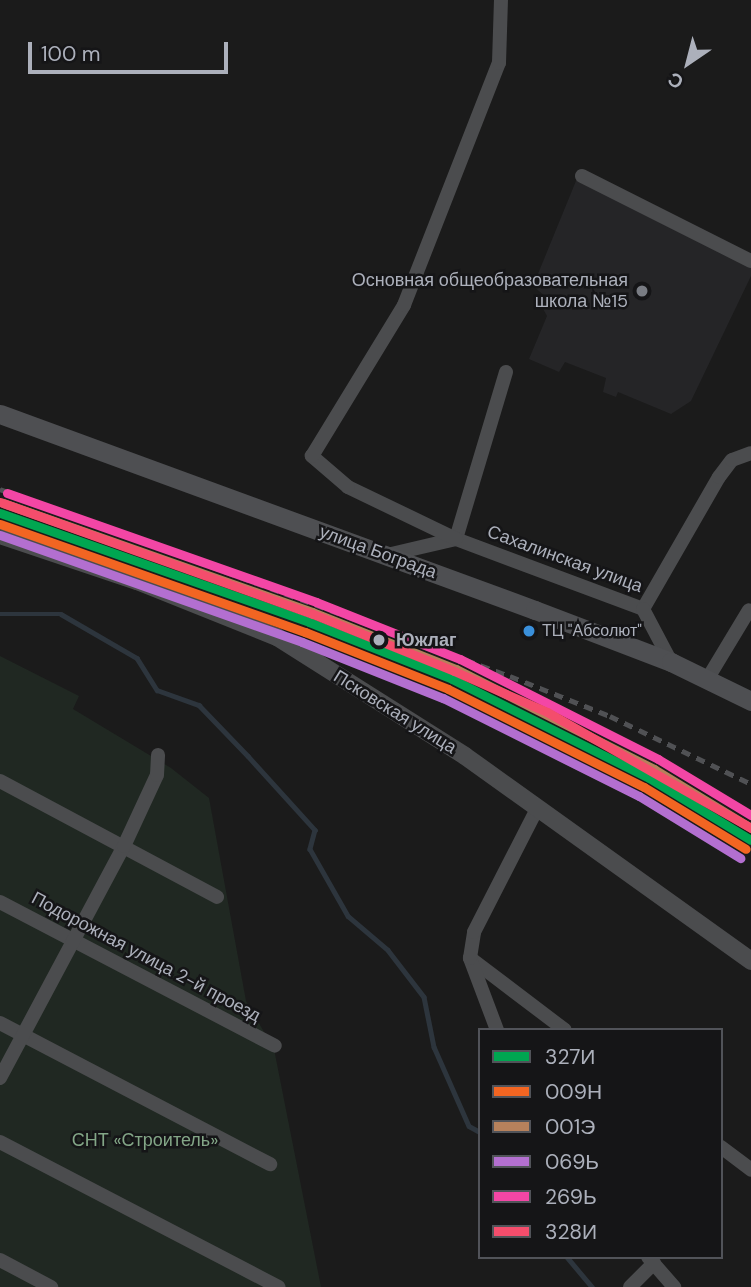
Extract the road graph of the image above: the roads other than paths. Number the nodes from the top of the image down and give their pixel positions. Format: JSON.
{"nodes":[{"id":1,"x":501,"y":0,"type":"edge"},
{"id":2,"x":582,"y":176,"type":"dead end"},
{"id":3,"x":751,"y":261,"type":"edge"},
{"id":4,"x":506,"y":372,"type":"dead end"},
{"id":5,"x":0,"y":414,"type":"edge"},
{"id":6,"x":751,"y":453,"type":"edge"},
{"id":7,"x":0,"y":535,"type":"edge"},
{"id":8,"x":456,"y":539,"type":"junction"},
{"id":9,"x":387,"y":555,"type":"junction"},
{"id":10,"x":643,"y":609,"type":"junction"},
{"id":11,"x":749,"y":610,"type":"edge"},
{"id":12,"x":671,"y":662,"type":"junction"},
{"id":13,"x":708,"y":678,"type":"junction"},
{"id":14,"x":751,"y":701,"type":"edge"},
{"id":15,"x":158,"y":755,"type":"dead end"},
{"id":16,"x":0,"y":780,"type":"edge"},
{"id":17,"x":538,"y":807,"type":"junction"},
{"id":18,"x":124,"y":846,"type":"junction"},
{"id":19,"x":218,"y":897,"type":"dead end"},
{"id":20,"x":0,"y":902,"type":"edge"},
{"id":21,"x":73,"y":940,"type":"junction"},
{"id":22,"x":470,"y":958,"type":"junction"},
{"id":23,"x":751,"y":961,"type":"edge"},
{"id":24,"x":0,"y":1023,"type":"edge"},
{"id":25,"x":496,"y":1028,"type":"edge"},
{"id":26,"x":562,"y":1028,"type":"edge"},
{"id":27,"x":22,"y":1035,"type":"junction"},
{"id":28,"x":275,"y":1046,"type":"dead end"},
{"id":29,"x":0,"y":1079,"type":"edge"},
{"id":30,"x":0,"y":1142,"type":"edge"},
{"id":31,"x":723,"y":1149,"type":"edge"},
{"id":32,"x":270,"y":1164,"type":"dead end"},
{"id":33,"x":751,"y":1170,"type":"edge"},
{"id":34,"x":0,"y":1260,"type":"edge"},
{"id":35,"x":651,"y":1260,"type":"edge"},
{"id":36,"x":51,"y":1287,"type":"edge"},
{"id":37,"x":279,"y":1287,"type":"edge"},
{"id":38,"x":630,"y":1287,"type":"edge"},
{"id":39,"x":674,"y":1287,"type":"edge"}],
"edges":[{"from":1,"to":8,"type":"street","name":"Сахалинская улица"},
{"from":2,"to":3,"type":"street"},
{"from":4,"to":8,"type":"street"},
{"from":5,"to":9,"type":"main road","name":"улица Бограда"},
{"from":6,"to":10,"type":"street","name":"Сахалинская улица"},
{"from":7,"to":17,"type":"street","name":"Псковская улица"},
{"from":8,"to":9,"type":"street"},
{"from":8,"to":10,"type":"street","name":"Сахалинская улица"},
{"from":9,"to":12,"type":"main road","name":"улица Бограда"},
{"from":10,"to":12,"type":"street"},
{"from":11,"to":13,"type":"street"},
{"from":12,"to":13,"type":"main road","name":"улица Бограда"},
{"from":13,"to":14,"type":"main road","name":"улица Бограда"},
{"from":15,"to":18,"type":"street"},
{"from":16,"to":18,"type":"street"},
{"from":17,"to":22,"type":"street"},
{"from":17,"to":23,"type":"street","name":"Псковская улица"},
{"from":18,"to":19,"type":"street"},
{"from":18,"to":21,"type":"street"},
{"from":20,"to":21,"type":"street","name":"Подорожная улица 2-й проезд"},
{"from":21,"to":27,"type":"street"},
{"from":21,"to":28,"type":"street","name":"Подорожная улица 2-й проезд"},
{"from":22,"to":25,"type":"street"},
{"from":22,"to":26,"type":"street"},
{"from":24,"to":27,"type":"street"},
{"from":27,"to":29,"type":"street"},
{"from":27,"to":32,"type":"street"},
{"from":30,"to":37,"type":"street"},
{"from":31,"to":33,"type":"street"},
{"from":34,"to":36,"type":"street"},
{"from":35,"to":38,"type":"street"},
{"from":35,"to":39,"type":"street"}]}
